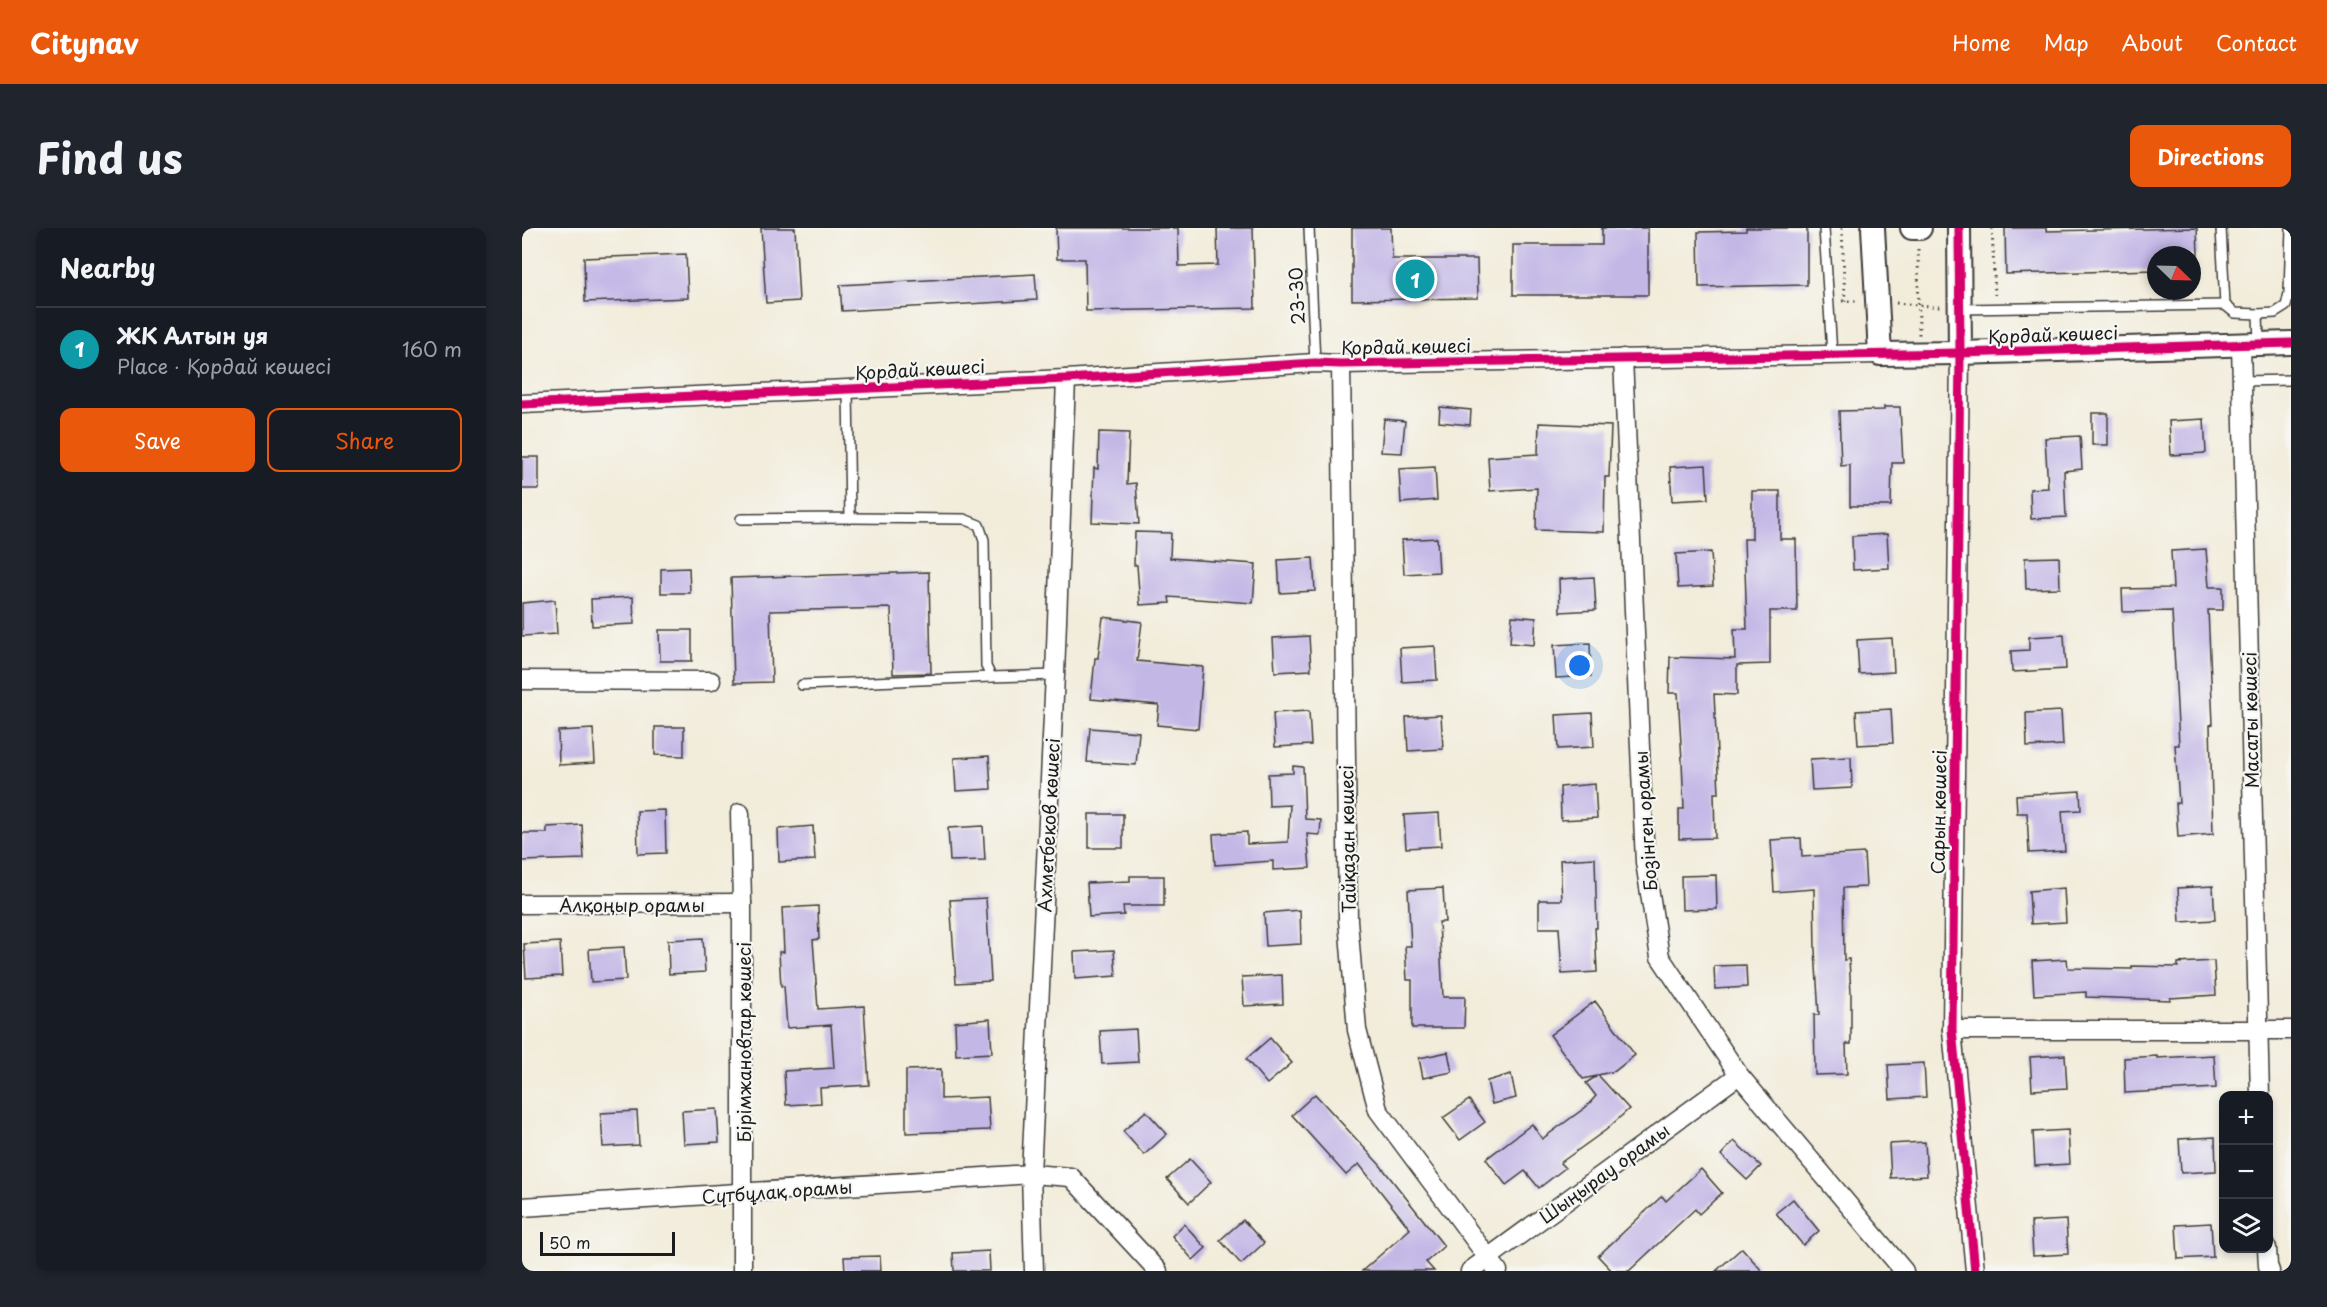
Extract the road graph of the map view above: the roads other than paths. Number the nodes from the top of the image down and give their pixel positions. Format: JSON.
{"nodes":[{"id":1,"x":1309,"y":228,"type":"edge"},
{"id":2,"x":1824,"y":228,"type":"edge"},
{"id":3,"x":1874,"y":228,"type":"edge"},
{"id":4,"x":1959,"y":228,"type":"edge"},
{"id":5,"x":2221,"y":228,"type":"edge"},
{"id":6,"x":2291,"y":228,"type":"edge"},
{"id":7,"x":2225,"y":305,"type":"junction"},
{"id":8,"x":2288,"y":306,"type":"edge"},
{"id":9,"x":1960,"y":309,"type":"junction"},
{"id":10,"x":2258,"y":314,"type":"junction"},
{"id":11,"x":2250,"y":344,"type":"junction"},
{"id":12,"x":2291,"y":344,"type":"edge"},
{"id":13,"x":1960,"y":353,"type":"junction"},
{"id":14,"x":1832,"y":354,"type":"junction"},
{"id":15,"x":1880,"y":354,"type":"junction"},
{"id":16,"x":1623,"y":358,"type":"junction"},
{"id":17,"x":1315,"y":363,"type":"junction"},
{"id":18,"x":1341,"y":364,"type":"junction"},
{"id":19,"x":1066,"y":379,"type":"junction"},
{"id":20,"x":2291,"y":380,"type":"edge"},
{"id":21,"x":2242,"y":381,"type":"junction"},
{"id":22,"x":848,"y":389,"type":"junction"},
{"id":23,"x":522,"y":404,"type":"edge"},
{"id":24,"x":850,"y":518,"type":"junction"},
{"id":25,"x":741,"y":519,"type":"dead end"},
{"id":26,"x":1055,"y":675,"type":"junction"},
{"id":27,"x":991,"y":676,"type":"junction"},
{"id":28,"x":522,"y":680,"type":"edge"},
{"id":29,"x":711,"y":681,"type":"dead end"},
{"id":30,"x":802,"y":685,"type":"dead end"},
{"id":31,"x":740,"y":813,"type":"dead end"},
{"id":32,"x":742,"y":903,"type":"junction"},
{"id":33,"x":522,"y":904,"type":"edge"},
{"id":34,"x":1952,"y":1030,"type":"junction"},
{"id":35,"x":2291,"y":1030,"type":"edge"},
{"id":36,"x":2258,"y":1031,"type":"junction"},
{"id":37,"x":1739,"y":1075,"type":"junction"},
{"id":38,"x":2260,"y":1091,"type":"edge"},
{"id":39,"x":1031,"y":1174,"type":"junction"},
{"id":40,"x":743,"y":1194,"type":"junction"},
{"id":41,"x":522,"y":1208,"type":"edge"},
{"id":42,"x":2267,"y":1253,"type":"edge"},
{"id":43,"x":1493,"y":1264,"type":"edge"},
{"id":44,"x":742,"y":1271,"type":"edge"},
{"id":45,"x":1034,"y":1271,"type":"edge"},
{"id":46,"x":1158,"y":1271,"type":"edge"},
{"id":47,"x":1470,"y":1271,"type":"edge"},
{"id":48,"x":1904,"y":1271,"type":"edge"},
{"id":49,"x":1975,"y":1271,"type":"edge"},
{"id":50,"x":2270,"y":1271,"type":"edge"}],
"edges":[{"from":1,"to":17,"type":"lane","name":"23-30"},
{"from":2,"to":14,"type":"lane"},
{"from":3,"to":15,"type":"street"},
{"from":4,"to":9,"type":"street"},
{"from":5,"to":7,"type":"lane"},
{"from":6,"to":8,"type":"lane"},
{"from":7,"to":9,"type":"lane"},
{"from":7,"to":10,"type":"lane"},
{"from":8,"to":10,"type":"lane"},
{"from":9,"to":13,"type":"street"},
{"from":10,"to":11,"type":"lane"},
{"from":11,"to":12,"type":"street","name":"Қордай көшесі"},
{"from":11,"to":13,"type":"street","name":"Қордай көшесі"},
{"from":11,"to":21,"type":"street","name":"Масаты көшесі"},
{"from":13,"to":15,"type":"street","name":"Қордай көшесі"},
{"from":13,"to":34,"type":"street","name":"Сарын көшесі"},
{"from":14,"to":15,"type":"street","name":"Қордай көшесі"},
{"from":14,"to":16,"type":"street","name":"Қордай көшесі"},
{"from":16,"to":18,"type":"street","name":"Қордай көшесі"},
{"from":16,"to":37,"type":"street","name":"Бозінген орамы"},
{"from":17,"to":18,"type":"street","name":"Қордай көшесі"},
{"from":17,"to":19,"type":"street","name":"Қордай көшесі"},
{"from":18,"to":43,"type":"street","name":"Тайқазан көшесі"},
{"from":19,"to":22,"type":"street","name":"Қордай көшесі"},
{"from":19,"to":26,"type":"street","name":"Ахметбеков көшесі"},
{"from":20,"to":21,"type":"lane"},
{"from":21,"to":36,"type":"street","name":"Масаты көшесі"},
{"from":22,"to":23,"type":"street","name":"Қордай көшесі"},
{"from":22,"to":24,"type":"lane"},
{"from":24,"to":25,"type":"lane"},
{"from":24,"to":27,"type":"lane"},
{"from":26,"to":27,"type":"lane"},
{"from":26,"to":39,"type":"street","name":"Ахметбеков көшесі"},
{"from":27,"to":30,"type":"lane"},
{"from":28,"to":29,"type":"street"},
{"from":31,"to":32,"type":"street","name":"Бірімжановтар көшесі"},
{"from":32,"to":33,"type":"street","name":"Алқоңыр орамы"},
{"from":32,"to":40,"type":"street","name":"Бірімжановтар көшесі"},
{"from":34,"to":36,"type":"street"},
{"from":34,"to":49,"type":"street","name":"Сарын көшесі"},
{"from":35,"to":36,"type":"street"},
{"from":36,"to":38,"type":"street","name":"Масаты көшесі"},
{"from":37,"to":43,"type":"street","name":"Шыңырау орамы"},
{"from":37,"to":48,"type":"street","name":"Бозінген орамы"},
{"from":39,"to":40,"type":"street","name":"Cүтбұлақ орамы"},
{"from":39,"to":45,"type":"street","name":"Ахметбеков көшесі"},
{"from":39,"to":46,"type":"street","name":"Cүтбұлақ орамы"},
{"from":40,"to":41,"type":"street","name":"Cүтбұлақ орамы"},
{"from":40,"to":44,"type":"street","name":"Бірімжановтар көшесі"},
{"from":42,"to":50,"type":"street"},
{"from":43,"to":47,"type":"street","name":"Шыңырау орамы"}]}
